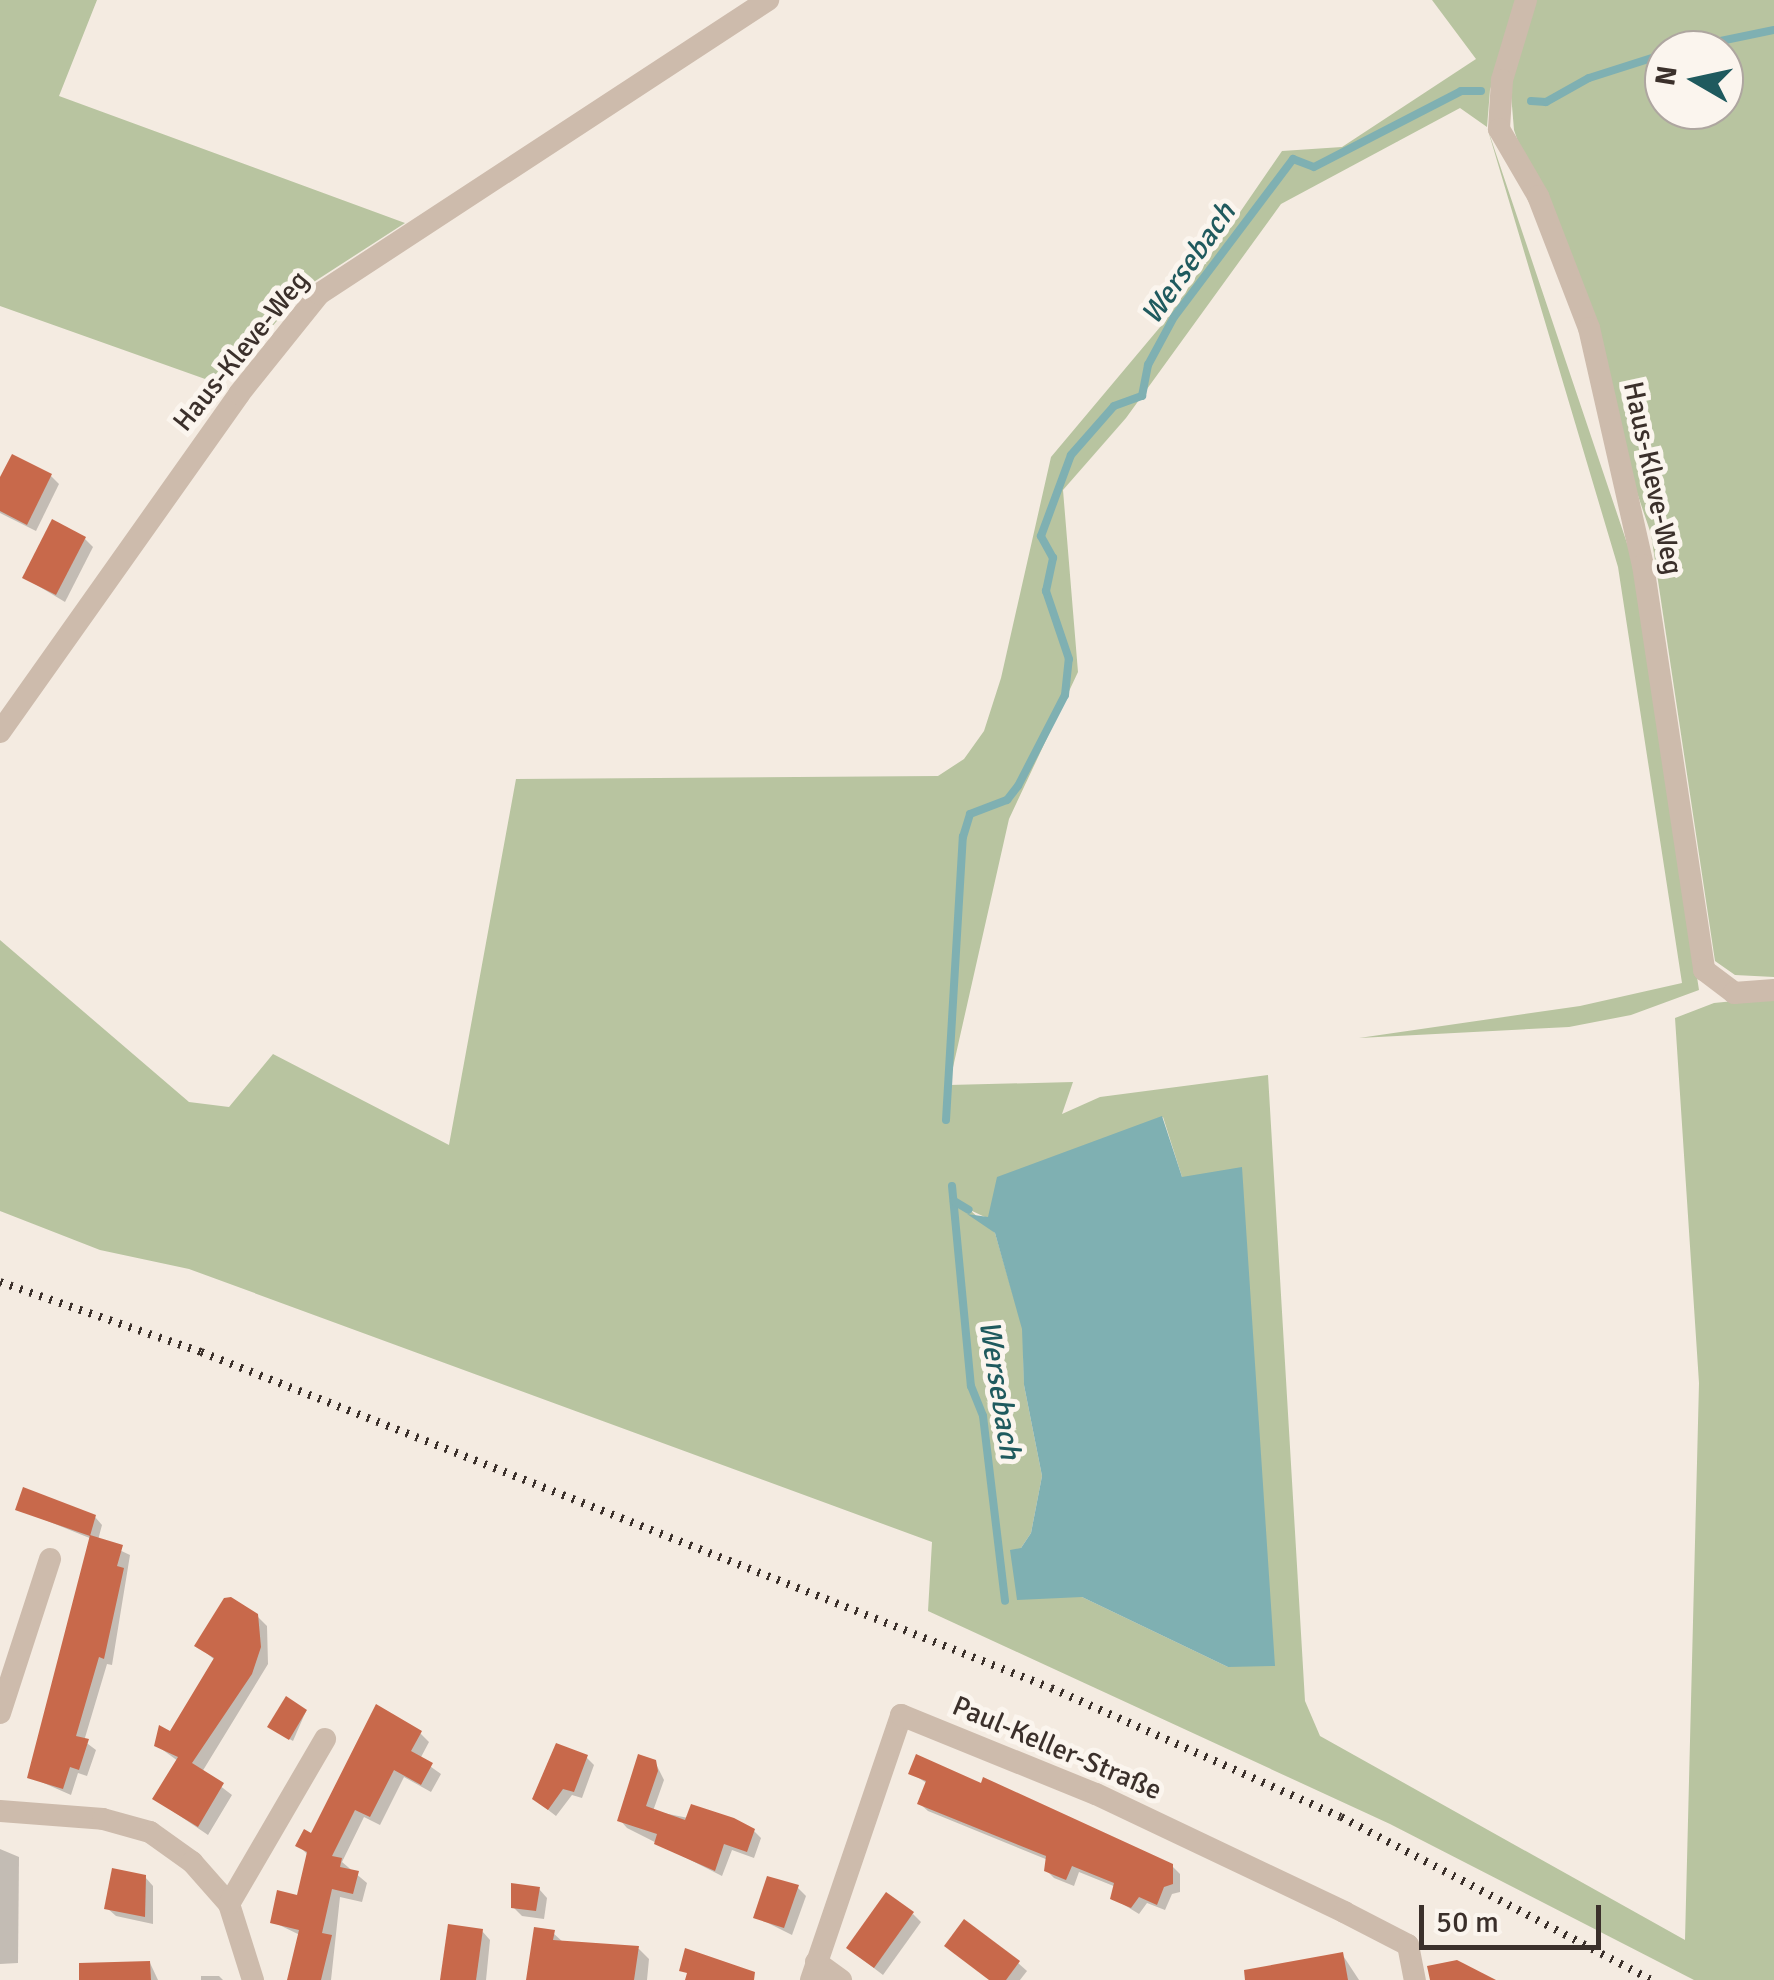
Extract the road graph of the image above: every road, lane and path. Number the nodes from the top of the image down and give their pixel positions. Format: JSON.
{"nodes":[{"id":1,"x":768,"y":0,"type":"edge"},
{"id":2,"x":1526,"y":0,"type":"edge"},
{"id":3,"x":0,"y":732,"type":"edge"},
{"id":4,"x":1774,"y":990,"type":"edge"},
{"id":5,"x":50,"y":1559,"type":"dead end"},
{"id":6,"x":0,"y":1713,"type":"edge"},
{"id":7,"x":325,"y":1739,"type":"dead end"},
{"id":8,"x":0,"y":1811,"type":"edge"},
{"id":9,"x":229,"y":1904,"type":"junction"},
{"id":10,"x":814,"y":1971,"type":"edge"},
{"id":11,"x":252,"y":1980,"type":"edge"},
{"id":12,"x":841,"y":1980,"type":"edge"},
{"id":13,"x":1415,"y":1980,"type":"edge"}],
"edges":[{"from":1,"to":3,"type":"street","name":"Haus-Kleve-Weg"},
{"from":2,"to":4,"type":"street","name":"Haus-Kleve-Weg"},
{"from":5,"to":6,"type":"street"},
{"from":7,"to":9,"type":"street"},
{"from":8,"to":9,"type":"street"},
{"from":9,"to":11,"type":"street"},
{"from":10,"to":12,"type":"street"},
{"from":10,"to":13,"type":"street","name":"Paul-Keller-Straße"}]}
